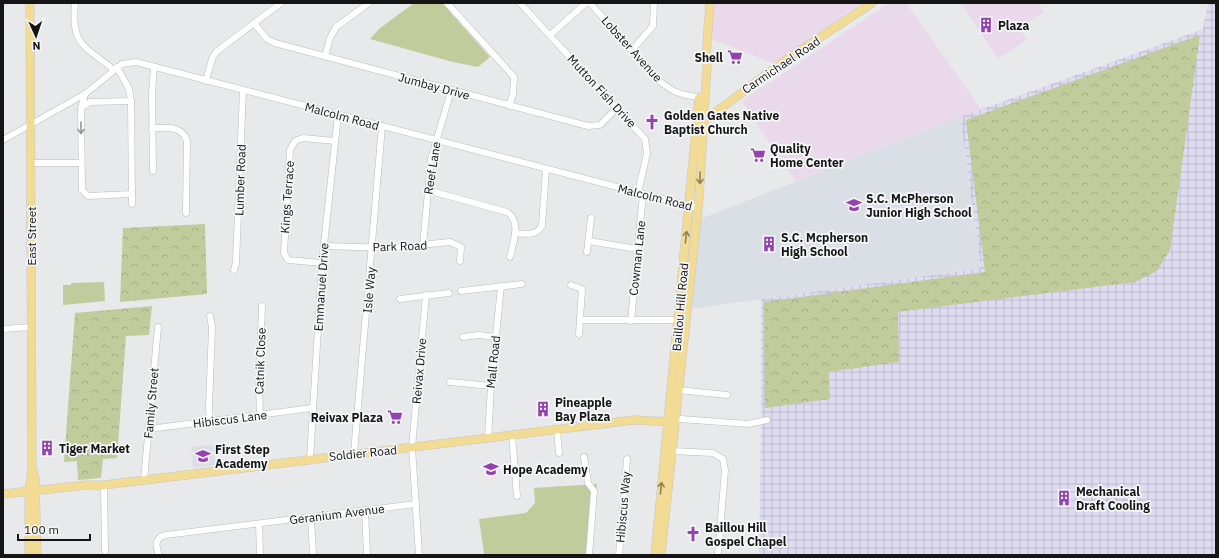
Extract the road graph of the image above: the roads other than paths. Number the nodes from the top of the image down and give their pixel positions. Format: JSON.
{"nodes":[{"id":1,"x":30,"y":3,"type":"edge"},
{"id":2,"x":75,"y":3,"type":"edge"},
{"id":3,"x":281,"y":3,"type":"edge"},
{"id":4,"x":369,"y":3,"type":"edge"},
{"id":5,"x":447,"y":3,"type":"edge"},
{"id":6,"x":520,"y":3,"type":"edge"},
{"id":7,"x":586,"y":3,"type":"edge"},
{"id":8,"x":590,"y":3,"type":"edge"},
{"id":9,"x":654,"y":3,"type":"edge"},
{"id":10,"x":710,"y":3,"type":"edge"},
{"id":11,"x":872,"y":3,"type":"edge"},
{"id":12,"x":254,"y":23,"type":"junction"},
{"id":13,"x":550,"y":35,"type":"junction"},
{"id":14,"x":632,"y":50,"type":"junction"},
{"id":15,"x":325,"y":56,"type":"junction"},
{"id":16,"x":706,"y":60,"type":"junction"},
{"id":17,"x":154,"y":67,"type":"junction"},
{"id":18,"x":116,"y":69,"type":"junction"},
{"id":19,"x":206,"y":81,"type":"junction"},
{"id":20,"x":243,"y":90,"type":"junction"},
{"id":21,"x":450,"y":91,"type":"junction"},
{"id":22,"x":85,"y":94,"type":"junction"},
{"id":23,"x":699,"y":97,"type":"junction"},
{"id":24,"x":131,"y":101,"type":"junction"},
{"id":25,"x":509,"y":106,"type":"junction"},
{"id":26,"x":81,"y":108,"type":"junction"},
{"id":27,"x":617,"y":108,"type":"junction"},
{"id":28,"x":714,"y":113,"type":"junction"},
{"id":29,"x":338,"y":115,"type":"junction"},
{"id":30,"x":703,"y":121,"type":"junction"},
{"id":31,"x":30,"y":124,"type":"junction"},
{"id":32,"x":382,"y":126,"type":"junction"},
{"id":33,"x":152,"y":128,"type":"junction"},
{"id":34,"x":696,"y":128,"type":"junction"},
{"id":35,"x":702,"y":139,"type":"junction"},
{"id":36,"x":3,"y":140,"type":"edge"},
{"id":37,"x":435,"y":140,"type":"junction"},
{"id":38,"x":335,"y":141,"type":"junction"},
{"id":39,"x":31,"y":163,"type":"junction"},
{"id":40,"x":81,"y":163,"type":"junction"},
{"id":41,"x":546,"y":169,"type":"junction"},
{"id":42,"x":153,"y":171,"type":"dead end"},
{"id":43,"x":427,"y":190,"type":"junction"},
{"id":44,"x":132,"y":194,"type":"junction"},
{"id":45,"x":641,"y":194,"type":"junction"},
{"id":46,"x":132,"y":204,"type":"dead end"},
{"id":47,"x":689,"y":207,"type":"junction"},
{"id":48,"x":698,"y":208,"type":"junction"},
{"id":49,"x":186,"y":213,"type":"dead end"},
{"id":50,"x":591,"y":218,"type":"dead end"},
{"id":51,"x":515,"y":233,"type":"junction"},
{"id":52,"x":589,"y":241,"type":"junction"},
{"id":53,"x":324,"y":246,"type":"junction"},
{"id":54,"x":422,"y":246,"type":"junction"},
{"id":55,"x":372,"y":248,"type":"junction"},
{"id":56,"x":637,"y":249,"type":"junction"},
{"id":57,"x":587,"y":252,"type":"dead end"},
{"id":58,"x":510,"y":256,"type":"dead end"},
{"id":59,"x":460,"y":261,"type":"dead end"},
{"id":60,"x":322,"y":263,"type":"junction"},
{"id":61,"x":234,"y":270,"type":"dead end"},
{"id":62,"x":522,"y":284,"type":"dead end"},
{"id":63,"x":501,"y":286,"type":"junction"},
{"id":64,"x":571,"y":286,"type":"dead end"},
{"id":65,"x":462,"y":291,"type":"dead end"},
{"id":66,"x":449,"y":293,"type":"dead end"},
{"id":67,"x":426,"y":295,"type":"junction"},
{"id":68,"x":400,"y":299,"type":"dead end"},
{"id":69,"x":262,"y":306,"type":"dead end"},
{"id":70,"x":210,"y":316,"type":"dead end"},
{"id":71,"x":580,"y":320,"type":"junction"},
{"id":72,"x":682,"y":320,"type":"junction"},
{"id":73,"x":630,"y":321,"type":"junction"},
{"id":74,"x":31,"y":327,"type":"junction"},
{"id":75,"x":158,"y":327,"type":"dead end"},
{"id":76,"x":3,"y":329,"type":"edge"},
{"id":77,"x":578,"y":334,"type":"dead end"},
{"id":78,"x":462,"y":337,"type":"dead end"},
{"id":79,"x":496,"y":337,"type":"junction"},
{"id":80,"x":450,"y":382,"type":"dead end"},
{"id":81,"x":491,"y":386,"type":"junction"},
{"id":82,"x":678,"y":390,"type":"junction"},
{"id":83,"x":727,"y":395,"type":"dead end"},
{"id":84,"x":312,"y":408,"type":"junction"},
{"id":85,"x":260,"y":415,"type":"junction"},
{"id":86,"x":673,"y":419,"type":"junction"},
{"id":87,"x":767,"y":420,"type":"dead end"},
{"id":88,"x":210,"y":422,"type":"junction"},
{"id":89,"x":149,"y":429,"type":"junction"},
{"id":90,"x":557,"y":429,"type":"junction"},
{"id":91,"x":512,"y":436,"type":"junction"},
{"id":92,"x":488,"y":438,"type":"junction"},
{"id":93,"x":412,"y":447,"type":"junction"},
{"id":94,"x":672,"y":451,"type":"junction"},
{"id":95,"x":354,"y":453,"type":"junction"},
{"id":96,"x":559,"y":453,"type":"dead end"},
{"id":97,"x":584,"y":457,"type":"dead end"},
{"id":98,"x":627,"y":458,"type":"dead end"},
{"id":99,"x":310,"y":459,"type":"junction"},
{"id":100,"x":144,"y":480,"type":"junction"},
{"id":101,"x":104,"y":485,"type":"junction"},
{"id":102,"x":3,"y":494,"type":"edge"},
{"id":103,"x":32,"y":494,"type":"junction"},
{"id":104,"x":517,"y":496,"type":"dead end"},
{"id":105,"x":3,"y":498,"type":"edge"},
{"id":106,"x":416,"y":504,"type":"junction"},
{"id":107,"x":365,"y":510,"type":"junction"},
{"id":108,"x":311,"y":518,"type":"junction"},
{"id":109,"x":259,"y":524,"type":"junction"},
{"id":110,"x":105,"y":551,"type":"dead end"},
{"id":111,"x":29,"y":555,"type":"edge"},
{"id":112,"x":37,"y":555,"type":"edge"},
{"id":113,"x":159,"y":555,"type":"edge"},
{"id":114,"x":260,"y":555,"type":"edge"},
{"id":115,"x":313,"y":555,"type":"edge"},
{"id":116,"x":367,"y":555,"type":"edge"},
{"id":117,"x":419,"y":555,"type":"edge"},
{"id":118,"x":589,"y":555,"type":"edge"},
{"id":119,"x":619,"y":555,"type":"edge"},
{"id":120,"x":655,"y":555,"type":"edge"},
{"id":121,"x":661,"y":555,"type":"edge"},
{"id":122,"x":718,"y":555,"type":"edge"}],
"edges":[{"from":1,"to":31,"type":"main road","name":"East Street"},
{"from":2,"to":18,"type":"street"},
{"from":3,"to":12,"type":"street"},
{"from":4,"to":15,"type":"street"},
{"from":5,"to":25,"type":"street"},
{"from":6,"to":13,"type":"street","name":"Mutton Fish Drive"},
{"from":7,"to":13,"type":"street"},
{"from":8,"to":14,"type":"street","name":"Lobster Avenue"},
{"from":9,"to":14,"type":"street"},
{"from":10,"to":16,"type":"main road","name":"Baillou Hill Road"},
{"from":11,"to":28,"type":"main road","name":"Carmichael Road"},
{"from":12,"to":15,"type":"street","name":"Jumbay Drive"},
{"from":12,"to":19,"type":"street"},
{"from":13,"to":27,"type":"street","name":"Mutton Fish Drive"},
{"from":14,"to":23,"type":"street","name":"Lobster Avenue"},
{"from":15,"to":21,"type":"street","name":"Jumbay Drive"},
{"from":16,"to":23,"type":"main road","name":"Baillou Hill Road"},
{"from":16,"to":30,"type":"main road","name":"Baillou Hill Road"},
{"from":17,"to":18,"type":"street","name":"Malcolm Road"},
{"from":17,"to":19,"type":"street","name":"Malcolm Road"},
{"from":17,"to":33,"type":"street"},
{"from":18,"to":22,"type":"street","name":"Malcolm Road"},
{"from":18,"to":24,"type":"street"},
{"from":19,"to":20,"type":"street","name":"Malcolm Road"},
{"from":20,"to":29,"type":"street","name":"Malcolm Road"},
{"from":20,"to":61,"type":"street","name":"Lumber Road"},
{"from":21,"to":25,"type":"street","name":"Jumbay Drive"},
{"from":21,"to":37,"type":"street","name":"Reef Lane"},
{"from":22,"to":26,"type":"street"},
{"from":22,"to":31,"type":"street","name":"Malcolm Road"},
{"from":23,"to":34,"type":"main road","name":"Baillou Hill Road"},
{"from":24,"to":26,"type":"street"},
{"from":24,"to":44,"type":"street"},
{"from":25,"to":27,"type":"street","name":"Jumbay Drive"},
{"from":26,"to":40,"type":"street","one_way":true},
{"from":27,"to":45,"type":"street","name":"Mutton Fish Drive"},
{"from":28,"to":30,"type":"main road"},
{"from":28,"to":35,"type":"main road","name":"Carmichael Road"},
{"from":29,"to":32,"type":"street","name":"Malcolm Road"},
{"from":29,"to":38,"type":"street","name":"Emmanuel Drive"},
{"from":30,"to":34,"type":"main road"},
{"from":30,"to":35,"type":"main road","name":"Baillou Hill Road"},
{"from":31,"to":36,"type":"street","name":"Malcolm Road"},
{"from":31,"to":39,"type":"main road","name":"East Street"},
{"from":32,"to":37,"type":"street","name":"Malcolm Road"},
{"from":32,"to":55,"type":"street","name":"Isle Way"},
{"from":33,"to":42,"type":"street"},
{"from":33,"to":49,"type":"street"},
{"from":34,"to":47,"type":"main road","name":"Baillou Hill Road"},
{"from":35,"to":48,"type":"main road","name":"Baillou Hill Road","one_way":true},
{"from":37,"to":41,"type":"street","name":"Malcolm Road"},
{"from":37,"to":43,"type":"street","name":"Reef Lane"},
{"from":38,"to":53,"type":"street","name":"Emmanuel Drive"},
{"from":38,"to":60,"type":"street","name":"Kings Terrace"},
{"from":39,"to":40,"type":"street"},
{"from":39,"to":74,"type":"main road","name":"East Street"},
{"from":40,"to":44,"type":"street"},
{"from":41,"to":45,"type":"street","name":"Malcolm Road"},
{"from":41,"to":51,"type":"street"},
{"from":43,"to":51,"type":"street"},
{"from":43,"to":54,"type":"street","name":"Reef Lane"},
{"from":44,"to":46,"type":"street"},
{"from":45,"to":47,"type":"street","name":"Malcolm Road"},
{"from":45,"to":56,"type":"street","name":"Cowman Lane"},
{"from":47,"to":48,"type":"street","name":"Malcolm Road"},
{"from":72,"to":47,"type":"main road","name":"Baillou Hill Road","one_way":true},
{"from":48,"to":72,"type":"main road","name":"Baillou Hill Road"},
{"from":50,"to":52,"type":"street"},
{"from":51,"to":58,"type":"street"},
{"from":52,"to":56,"type":"street"},
{"from":52,"to":57,"type":"street"},
{"from":53,"to":55,"type":"street","name":"Park Road"},
{"from":53,"to":60,"type":"street","name":"Emmanuel Drive"},
{"from":54,"to":55,"type":"street","name":"Park Road"},
{"from":54,"to":59,"type":"street","name":"Park Road"},
{"from":55,"to":95,"type":"street","name":"Isle Way"},
{"from":56,"to":73,"type":"street","name":"Cowman Lane"},
{"from":60,"to":84,"type":"street","name":"Emmanuel Drive"},
{"from":62,"to":63,"type":"street"},
{"from":63,"to":65,"type":"street"},
{"from":63,"to":79,"type":"street","name":"Mall Road"},
{"from":64,"to":71,"type":"street"},
{"from":66,"to":67,"type":"street"},
{"from":67,"to":68,"type":"street"},
{"from":67,"to":93,"type":"street","name":"Reivax Drive"},
{"from":69,"to":85,"type":"street","name":"Catnik Close"},
{"from":70,"to":88,"type":"street"},
{"from":71,"to":73,"type":"street"},
{"from":71,"to":77,"type":"street"},
{"from":72,"to":73,"type":"street"},
{"from":72,"to":82,"type":"main road","name":"Baillou Hill Road"},
{"from":72,"to":86,"type":"main road","name":"Baillou Hill Road"},
{"from":74,"to":76,"type":"street"},
{"from":74,"to":103,"type":"main road","name":"East Street"},
{"from":75,"to":89,"type":"street","name":"Family Street"},
{"from":78,"to":79,"type":"street"},
{"from":79,"to":81,"type":"street","name":"Mall Road"},
{"from":80,"to":81,"type":"street"},
{"from":81,"to":92,"type":"street","name":"Mall Road"},
{"from":82,"to":83,"type":"street"},
{"from":82,"to":86,"type":"main road","name":"Baillou Hill Road"},
{"from":84,"to":85,"type":"street","name":"Hibiscus Lane"},
{"from":84,"to":99,"type":"street","name":"Emmanuel Drive"},
{"from":85,"to":88,"type":"street","name":"Hibiscus Lane"},
{"from":86,"to":87,"type":"street"},
{"from":86,"to":90,"type":"main road","name":"Soldier Road"},
{"from":86,"to":94,"type":"main road","name":"Baillou Hill Road"},
{"from":120,"to":86,"type":"main road","name":"Baillou Hill Road","one_way":true},
{"from":88,"to":89,"type":"street","name":"Hibiscus Lane"},
{"from":89,"to":100,"type":"street","name":"Family Street"},
{"from":90,"to":91,"type":"main road","name":"Soldier Road"},
{"from":90,"to":96,"type":"street"},
{"from":91,"to":92,"type":"main road","name":"Soldier Road"},
{"from":91,"to":104,"type":"street"},
{"from":92,"to":93,"type":"main road","name":"Soldier Road"},
{"from":93,"to":95,"type":"main road","name":"Soldier Road"},
{"from":93,"to":106,"type":"street","name":"Reivax Drive"},
{"from":94,"to":121,"type":"main road","name":"Baillou Hill Road"},
{"from":94,"to":122,"type":"street"},
{"from":95,"to":99,"type":"main road","name":"Soldier Road"},
{"from":97,"to":118,"type":"street"},
{"from":98,"to":119,"type":"street","name":"Hibiscus Way"},
{"from":99,"to":100,"type":"main road","name":"Soldier Road"},
{"from":100,"to":101,"type":"main road","name":"Soldier Road"},
{"from":101,"to":103,"type":"main road","name":"Soldier Road"},
{"from":101,"to":110,"type":"street"},
{"from":102,"to":103,"type":"main road","name":"Soldier Road"},
{"from":103,"to":105,"type":"main road","name":"Soldier Road"},
{"from":103,"to":111,"type":"main road","name":"East Street"},
{"from":103,"to":112,"type":"main road","name":"East Street"},
{"from":106,"to":107,"type":"street","name":"Geranium Avenue"},
{"from":106,"to":117,"type":"street","name":"Reivax Drive"},
{"from":107,"to":108,"type":"street","name":"Geranium Avenue"},
{"from":107,"to":116,"type":"street"},
{"from":108,"to":109,"type":"street","name":"Geranium Avenue"},
{"from":108,"to":115,"type":"street"},
{"from":109,"to":113,"type":"street","name":"Geranium Avenue"},
{"from":109,"to":114,"type":"street"}]}
